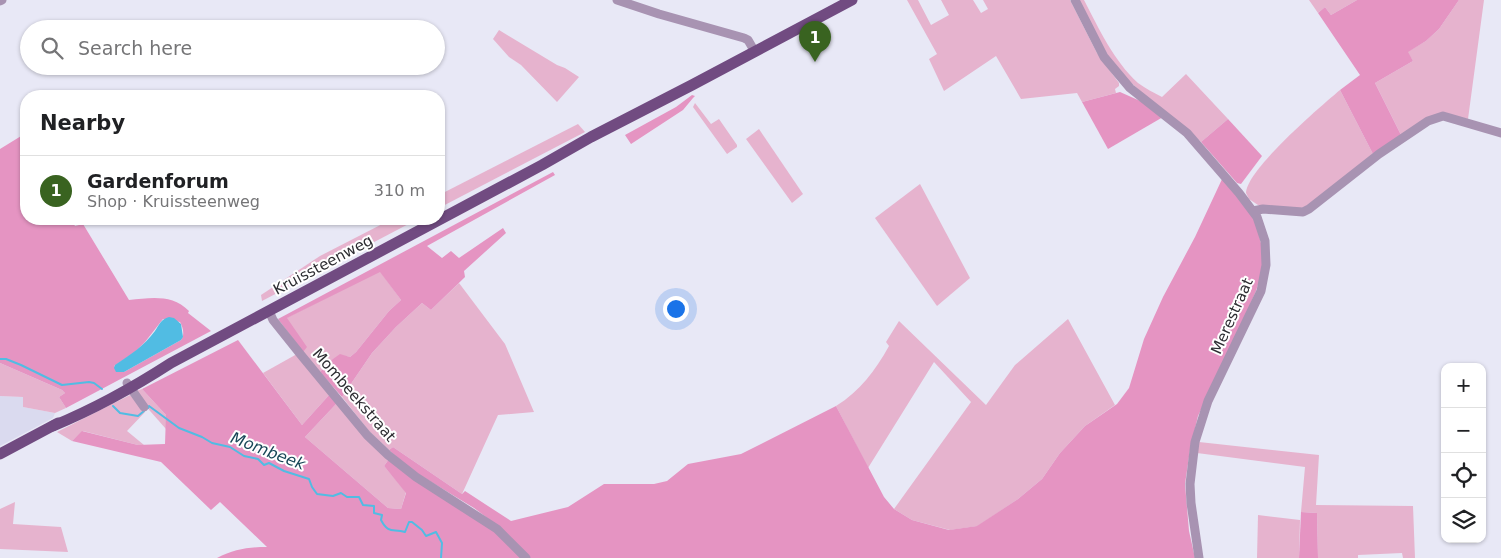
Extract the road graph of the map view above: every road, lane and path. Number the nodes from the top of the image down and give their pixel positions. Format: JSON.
{"nodes":[{"id":1,"x":617,"y":0,"type":"edge"},
{"id":2,"x":852,"y":0,"type":"edge"},
{"id":3,"x":1075,"y":0,"type":"edge"},
{"id":4,"x":755,"y":52,"type":"junction"},
{"id":5,"x":1501,"y":133,"type":"edge"},
{"id":6,"x":1253,"y":211,"type":"junction"},
{"id":7,"x":445,"y":217,"type":"edge"},
{"id":8,"x":430,"y":225,"type":"edge"},
{"id":9,"x":269,"y":311,"type":"junction"},
{"id":10,"x":128,"y":385,"type":"junction"},
{"id":11,"x":144,"y":408,"type":"dead end"},
{"id":12,"x":0,"y":454,"type":"edge"},
{"id":13,"x":526,"y":558,"type":"edge"},
{"id":14,"x":1200,"y":558,"type":"edge"}],
"edges":[{"from":1,"to":4,"type":"street"},
{"from":2,"to":4,"type":"main road","name":"Kruissteenweg"},
{"from":3,"to":6,"type":"street","name":"Merestraat"},
{"from":4,"to":7,"type":"main road","name":"Kruissteenweg"},
{"from":5,"to":6,"type":"street"},
{"from":6,"to":14,"type":"street","name":"Merestraat"},
{"from":8,"to":9,"type":"main road","name":"Kruissteenweg"},
{"from":9,"to":10,"type":"main road","name":"Kruissteenweg"},
{"from":9,"to":13,"type":"street","name":"Mombeekstraat"},
{"from":10,"to":11,"type":"street"},
{"from":10,"to":12,"type":"main road","name":"Kruissteenweg"}]}
